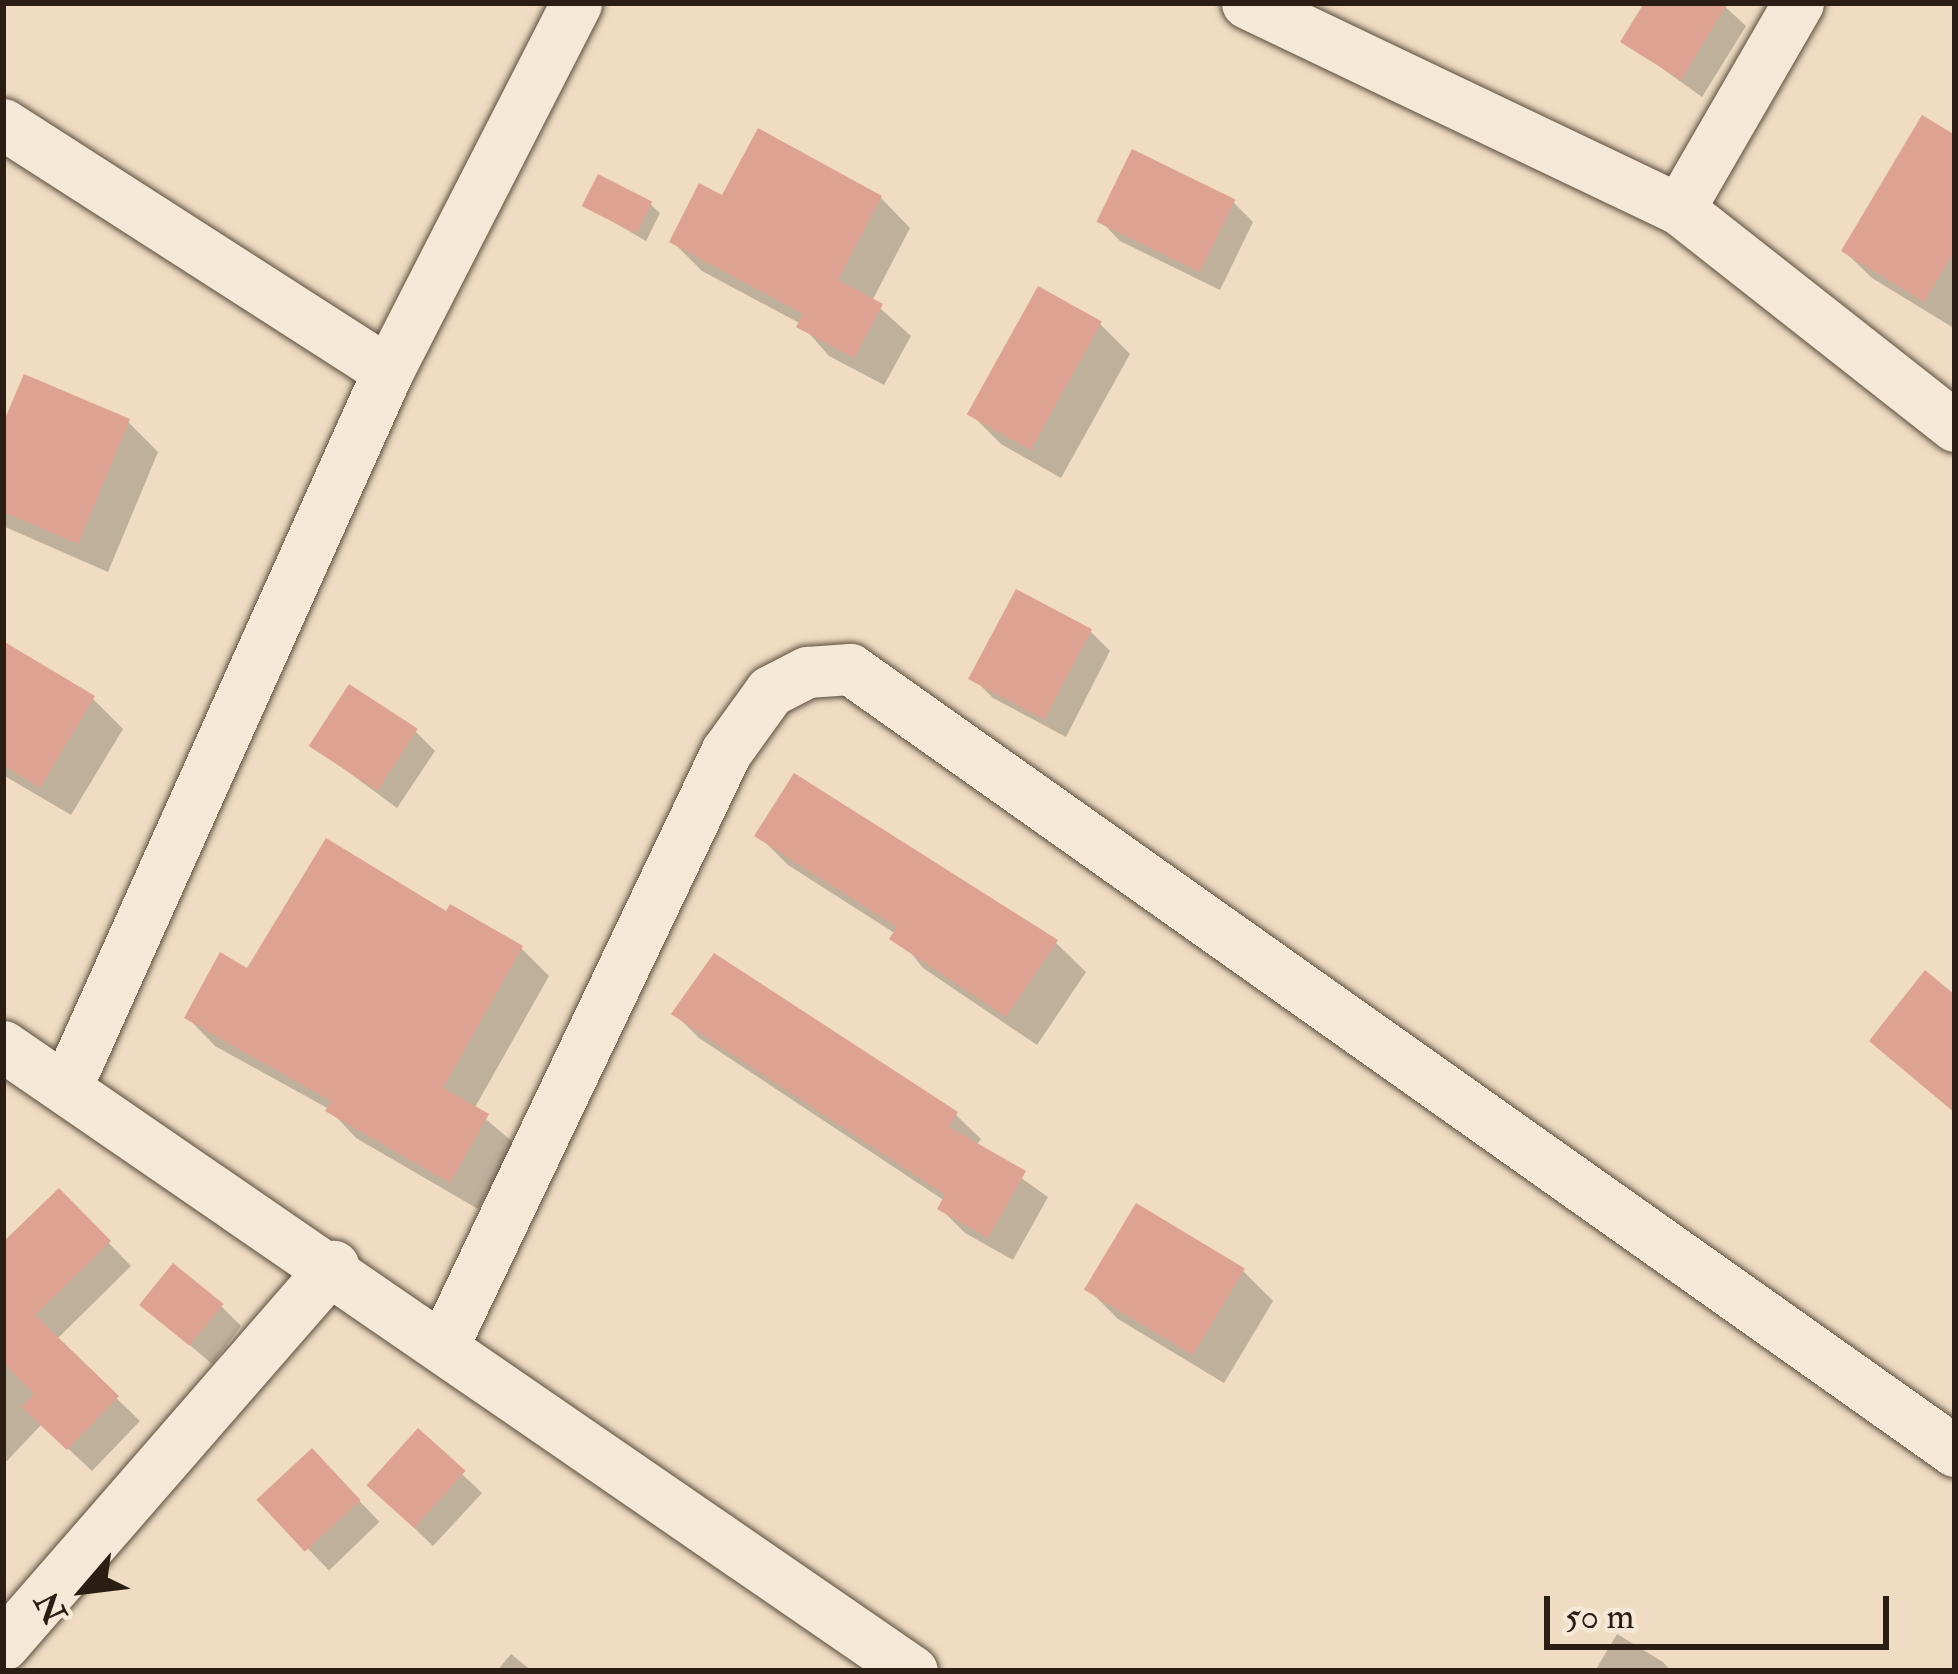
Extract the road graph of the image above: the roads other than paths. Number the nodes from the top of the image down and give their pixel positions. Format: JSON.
{"nodes":[{"id":1,"x":576,"y":3,"type":"edge"},
{"id":2,"x":1246,"y":3,"type":"edge"},
{"id":3,"x":1798,"y":3,"type":"edge"},
{"id":4,"x":3,"y":124,"type":"edge"},
{"id":5,"x":1679,"y":209,"type":"junction"},
{"id":6,"x":388,"y":370,"type":"junction"},
{"id":7,"x":1955,"y":426,"type":"edge"},
{"id":8,"x":3,"y":1046,"type":"edge"},
{"id":9,"x":66,"y":1088,"type":"junction"},
{"id":10,"x":333,"y":1266,"type":"junction"},
{"id":11,"x":443,"y":1344,"type":"junction"},
{"id":12,"x":1955,"y":1451,"type":"edge"},
{"id":13,"x":3,"y":1645,"type":"edge"},
{"id":14,"x":912,"y":1671,"type":"edge"}],
"edges":[{"from":1,"to":6,"type":"street"},
{"from":2,"to":5,"type":"street"},
{"from":3,"to":5,"type":"street"},
{"from":4,"to":6,"type":"street"},
{"from":5,"to":7,"type":"street"},
{"from":6,"to":9,"type":"street"},
{"from":8,"to":9,"type":"street"},
{"from":9,"to":10,"type":"street"},
{"from":10,"to":11,"type":"street"},
{"from":10,"to":13,"type":"street"},
{"from":11,"to":12,"type":"street"},
{"from":11,"to":14,"type":"street"}]}
